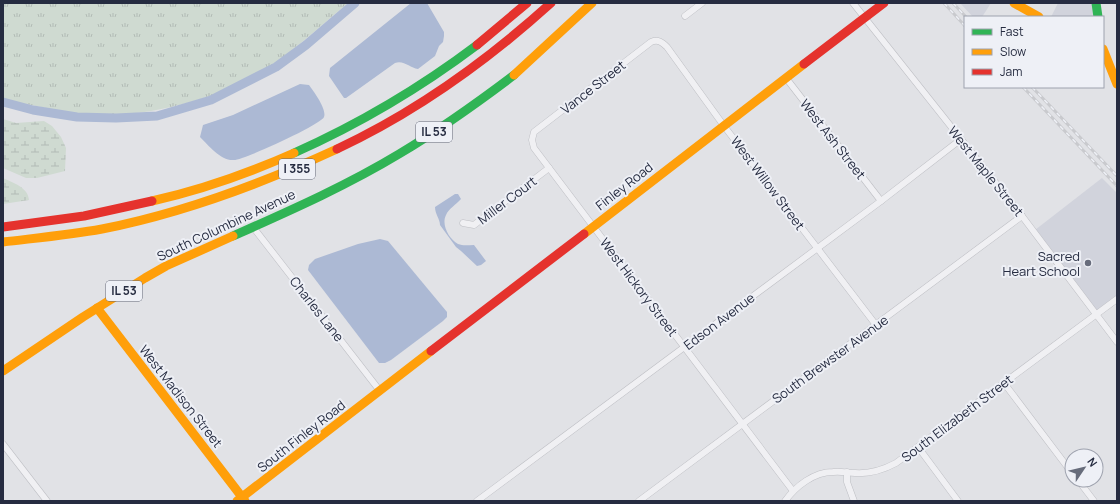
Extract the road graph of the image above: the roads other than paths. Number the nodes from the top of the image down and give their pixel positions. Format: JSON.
{"nodes":[{"id":1,"x":527,"y":3,"type":"edge"},
{"id":2,"x":550,"y":3,"type":"edge"},
{"id":3,"x":592,"y":3,"type":"edge"},
{"id":4,"x":702,"y":3,"type":"edge"},
{"id":5,"x":852,"y":3,"type":"edge"},
{"id":6,"x":884,"y":3,"type":"edge"},
{"id":7,"x":1014,"y":3,"type":"edge"},
{"id":8,"x":1096,"y":3,"type":"edge"},
{"id":9,"x":685,"y":16,"type":"dead end"},
{"id":10,"x":1037,"y":16,"type":"edge"},
{"id":11,"x":1098,"y":16,"type":"edge"},
{"id":12,"x":864,"y":18,"type":"junction"},
{"id":13,"x":659,"y":41,"type":"joint"},
{"id":14,"x":1104,"y":52,"type":"edge"},
{"id":15,"x":786,"y":78,"type":"junction"},
{"id":16,"x":1117,"y":84,"type":"edge"},
{"id":17,"x":724,"y":126,"type":"junction"},
{"id":18,"x":532,"y":140,"type":"joint"},
{"id":19,"x":960,"y":140,"type":"junction"},
{"id":20,"x":549,"y":168,"type":"junction"},
{"id":21,"x":881,"y":201,"type":"junction"},
{"id":22,"x":1022,"y":216,"type":"junction"},
{"id":23,"x":463,"y":223,"type":"dead end"},
{"id":24,"x":3,"y":227,"type":"edge"},
{"id":25,"x":254,"y":227,"type":"junction"},
{"id":26,"x":593,"y":227,"type":"junction"},
{"id":27,"x":3,"y":242,"type":"edge"},
{"id":28,"x":817,"y":248,"type":"junction"},
{"id":29,"x":1117,"y":299,"type":"edge"},
{"id":30,"x":97,"y":308,"type":"junction"},
{"id":31,"x":1097,"y":315,"type":"junction"},
{"id":32,"x":876,"y":325,"type":"junction"},
{"id":33,"x":1117,"y":342,"type":"edge"},
{"id":34,"x":684,"y":347,"type":"junction"},
{"id":35,"x":3,"y":371,"type":"edge"},
{"id":36,"x":1004,"y":383,"type":"junction"},
{"id":37,"x":380,"y":391,"type":"junction"},
{"id":38,"x":742,"y":424,"type":"junction"},
{"id":39,"x":3,"y":444,"type":"edge"},
{"id":40,"x":918,"y":447,"type":"junction"},
{"id":41,"x":1064,"y":462,"type":"edge"},
{"id":42,"x":847,"y":472,"type":"junction"},
{"id":43,"x":1084,"y":488,"type":"edge"},
{"id":44,"x":792,"y":490,"type":"junction"},
{"id":45,"x":242,"y":500,"type":"edge"},
{"id":46,"x":47,"y":501,"type":"edge"},
{"id":47,"x":477,"y":501,"type":"edge"},
{"id":48,"x":639,"y":501,"type":"edge"},
{"id":49,"x":785,"y":501,"type":"edge"},
{"id":50,"x":854,"y":501,"type":"edge"},
{"id":51,"x":958,"y":501,"type":"edge"},
{"id":52,"x":1094,"y":501,"type":"edge"}],
"edges":[{"from":1,"to":24,"type":"main road","number":"I 355"},
{"from":2,"to":27,"type":"main road","number":"I 355"},
{"from":3,"to":25,"type":"main road","name":"South Columbine Avenue","number":"IL 53"},
{"from":4,"to":9,"type":"street"},
{"from":5,"to":12,"type":"street","name":"West Maple Street"},
{"from":6,"to":12,"type":"main road","name":"Finley Road"},
{"from":7,"to":10,"type":"main road"},
{"from":8,"to":11,"type":"main road"},
{"from":12,"to":15,"type":"main road","name":"Finley Road"},
{"from":12,"to":19,"type":"street","name":"West Maple Street"},
{"from":13,"to":17,"type":"street","name":"West Willow Street"},
{"from":13,"to":18,"type":"street","name":"Vance Street"},
{"from":14,"to":16,"type":"main road"},
{"from":15,"to":17,"type":"main road","name":"Finley Road"},
{"from":15,"to":21,"type":"street","name":"West Ash Street"},
{"from":17,"to":26,"type":"main road","name":"Finley Road"},
{"from":17,"to":28,"type":"street","name":"West Willow Street"},
{"from":18,"to":20,"type":"street","name":"West Hickory Street"},
{"from":19,"to":21,"type":"street","name":"Edson Avenue"},
{"from":19,"to":22,"type":"street","name":"West Maple Street"},
{"from":20,"to":23,"type":"street","name":"Miller Court"},
{"from":20,"to":26,"type":"street","name":"West Hickory Street"},
{"from":21,"to":28,"type":"street","name":"Edson Avenue"},
{"from":22,"to":31,"type":"street","name":"West Maple Street"},
{"from":22,"to":32,"type":"street","name":"South Brewster Avenue"},
{"from":25,"to":30,"type":"main road","name":"South Columbine Avenue","number":"IL 53"},
{"from":25,"to":37,"type":"street","name":"Charles Lane"},
{"from":26,"to":34,"type":"street","name":"West Hickory Street"},
{"from":26,"to":37,"type":"main road","name":"Finley Road"},
{"from":28,"to":32,"type":"street","name":"West Willow Street"},
{"from":28,"to":34,"type":"street","name":"Edson Avenue"},
{"from":29,"to":31,"type":"street","name":"South Elizabeth Street"},
{"from":30,"to":35,"type":"main road","name":"South Columbine Avenue","number":"IL 53"},
{"from":30,"to":45,"type":"main road","name":"West Madison Street"},
{"from":31,"to":33,"type":"street","name":"West Maple Street"},
{"from":31,"to":36,"type":"street","name":"South Elizabeth Street"},
{"from":32,"to":38,"type":"street","name":"South Brewster Avenue"},
{"from":34,"to":38,"type":"street","name":"West Hickory Street"},
{"from":34,"to":47,"type":"street","name":"Edson Avenue"},
{"from":36,"to":40,"type":"street","name":"South Elizabeth Street"},
{"from":36,"to":41,"type":"street"},
{"from":37,"to":45,"type":"main road","name":"South Finley Road"},
{"from":38,"to":44,"type":"street","name":"West Hickory Street"},
{"from":38,"to":48,"type":"street","name":"South Brewster Avenue"},
{"from":39,"to":46,"type":"street"},
{"from":40,"to":42,"type":"street","name":"South Elizabeth Street"},
{"from":40,"to":51,"type":"street"},
{"from":42,"to":44,"type":"street","name":"South Elizabeth Street"},
{"from":42,"to":50,"type":"street"},
{"from":43,"to":52,"type":"street"},
{"from":44,"to":49,"type":"street","name":"South Elizabeth Street"}]}
